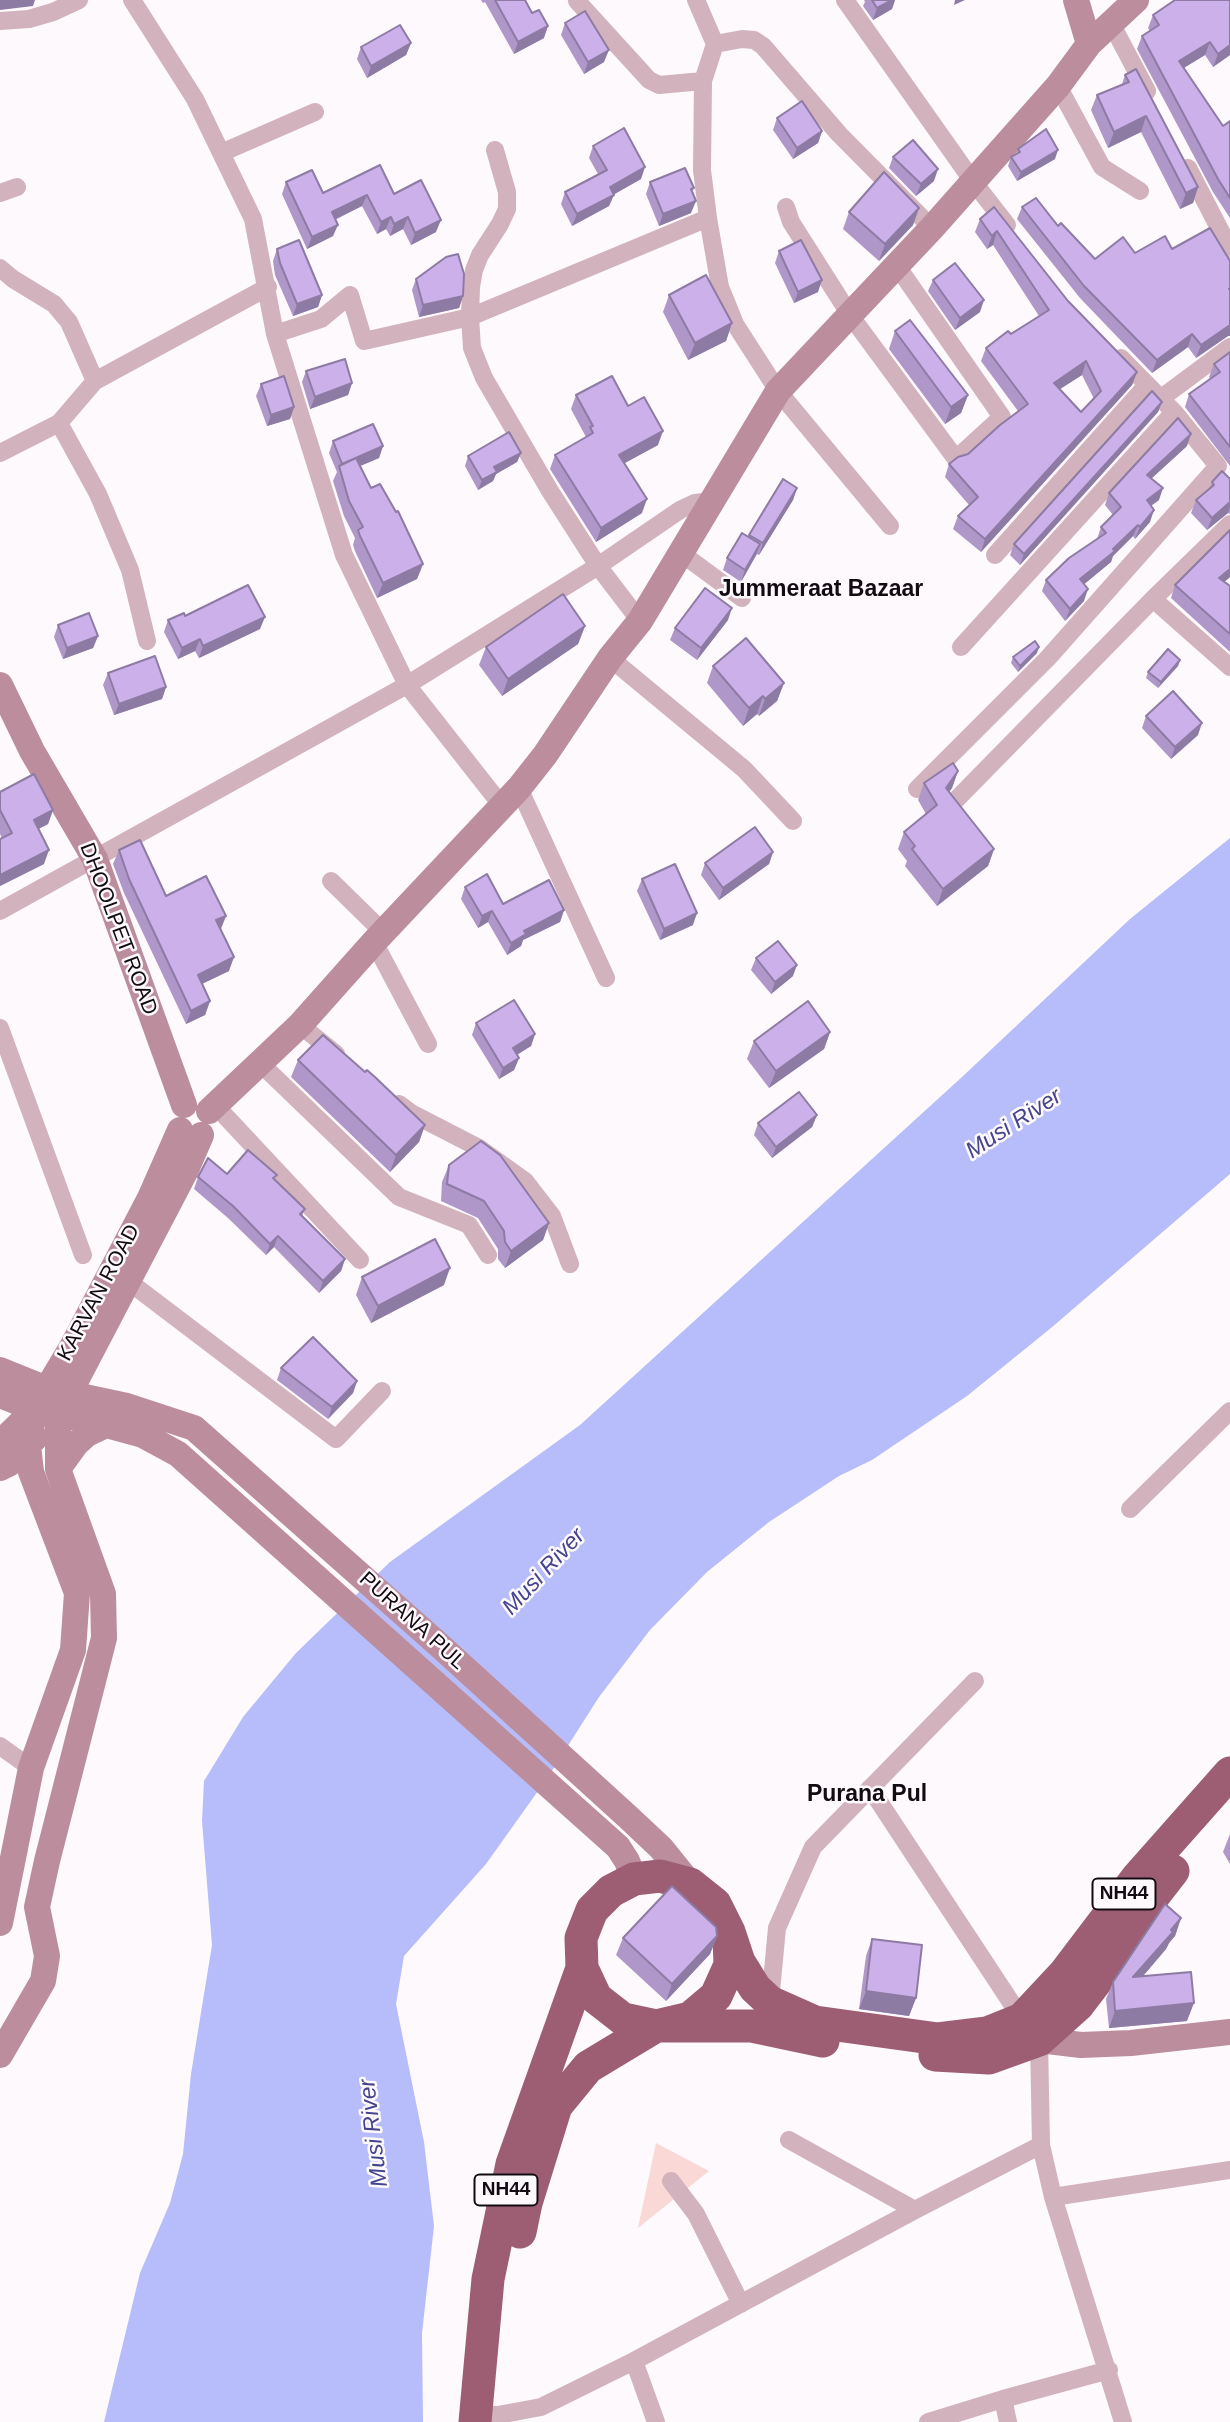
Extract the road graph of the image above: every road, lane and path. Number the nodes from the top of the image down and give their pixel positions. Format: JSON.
{"nodes":[{"id":1,"x":79,"y":0,"type":"edge"},
{"id":2,"x":132,"y":0,"type":"edge"},
{"id":3,"x":696,"y":0,"type":"edge"},
{"id":4,"x":845,"y":0,"type":"edge"},
{"id":5,"x":1076,"y":0,"type":"edge"},
{"id":6,"x":1136,"y":0,"type":"edge"},
{"id":7,"x":577,"y":1,"type":"edge"},
{"id":8,"x":0,"y":21,"type":"edge"},
{"id":9,"x":1111,"y":23,"type":"junction"},
{"id":10,"x":715,"y":44,"type":"junction"},
{"id":11,"x":1089,"y":44,"type":"junction"},
{"id":12,"x":703,"y":81,"type":"junction"},
{"id":13,"x":1058,"y":86,"type":"junction"},
{"id":14,"x":1154,"y":105,"type":"edge"},
{"id":15,"x":315,"y":112,"type":"dead end"},
{"id":16,"x":495,"y":150,"type":"dead end"},
{"id":17,"x":1179,"y":152,"type":"edge"},
{"id":18,"x":221,"y":153,"type":"junction"},
{"id":19,"x":972,"y":180,"type":"junction"},
{"id":20,"x":1140,"y":191,"type":"dead end"},
{"id":21,"x":786,"y":207,"type":"dead end"},
{"id":22,"x":708,"y":218,"type":"junction"},
{"id":23,"x":932,"y":228,"type":"junction"},
{"id":24,"x":1022,"y":243,"type":"edge"},
{"id":25,"x":1230,"y":249,"type":"edge"},
{"id":26,"x":897,"y":266,"type":"junction"},
{"id":27,"x":0,"y":268,"type":"edge"},
{"id":28,"x":268,"y":287,"type":"junction"},
{"id":29,"x":850,"y":315,"type":"junction"},
{"id":30,"x":470,"y":317,"type":"junction"},
{"id":31,"x":275,"y":334,"type":"junction"},
{"id":32,"x":1109,"y":345,"type":"edge"},
{"id":33,"x":1230,"y":347,"type":"edge"},
{"id":34,"x":95,"y":381,"type":"junction"},
{"id":35,"x":1147,"y":385,"type":"junction"},
{"id":36,"x":778,"y":391,"type":"junction"},
{"id":37,"x":1160,"y":399,"type":"junction"},
{"id":38,"x":1174,"y":412,"type":"junction"},
{"id":39,"x":59,"y":423,"type":"junction"},
{"id":40,"x":0,"y":453,"type":"edge"},
{"id":41,"x":1218,"y":466,"type":"junction"},
{"id":42,"x":1230,"y":482,"type":"edge"},
{"id":43,"x":713,"y":501,"type":"junction"},
{"id":44,"x":1230,"y":524,"type":"edge"},
{"id":45,"x":890,"y":526,"type":"dead end"},
{"id":46,"x":681,"y":553,"type":"junction"},
{"id":47,"x":995,"y":555,"type":"dead end"},
{"id":48,"x":598,"y":566,"type":"junction"},
{"id":49,"x":742,"y":598,"type":"dead end"},
{"id":50,"x":1153,"y":599,"type":"junction"},
{"id":51,"x":640,"y":621,"type":"junction"},
{"id":52,"x":147,"y":641,"type":"dead end"},
{"id":53,"x":961,"y":647,"type":"dead end"},
{"id":54,"x":610,"y":658,"type":"junction"},
{"id":55,"x":1230,"y":667,"type":"edge"},
{"id":56,"x":0,"y":685,"type":"edge"},
{"id":57,"x":407,"y":685,"type":"junction"},
{"id":58,"x":917,"y":789,"type":"dead end"},
{"id":59,"x":511,"y":797,"type":"junction"},
{"id":60,"x":952,"y":804,"type":"edge"},
{"id":61,"x":793,"y":821,"type":"dead end"},
{"id":62,"x":95,"y":859,"type":"junction"},
{"id":63,"x":331,"y":881,"type":"dead end"},
{"id":64,"x":0,"y":911,"type":"edge"},
{"id":65,"x":379,"y":937,"type":"junction"},
{"id":66,"x":606,"y":978,"type":"dead end"},
{"id":67,"x":300,"y":1025,"type":"junction"},
{"id":68,"x":0,"y":1028,"type":"edge"},
{"id":69,"x":428,"y":1044,"type":"dead end"},
{"id":70,"x":260,"y":1063,"type":"junction"},
{"id":71,"x":351,"y":1065,"type":"edge"},
{"id":72,"x":381,"y":1089,"type":"edge"},
{"id":73,"x":198,"y":1117,"type":"junction"},
{"id":74,"x":83,"y":1255,"type":"dead end"},
{"id":75,"x":488,"y":1255,"type":"dead end"},
{"id":76,"x":360,"y":1260,"type":"dead end"},
{"id":77,"x":570,"y":1264,"type":"dead end"},
{"id":78,"x":128,"y":1281,"type":"junction"},
{"id":79,"x":0,"y":1370,"type":"edge"},
{"id":80,"x":382,"y":1391,"type":"dead end"},
{"id":81,"x":0,"y":1395,"type":"edge"},
{"id":82,"x":52,"y":1402,"type":"junction"},
{"id":83,"x":1230,"y":1411,"type":"edge"},
{"id":84,"x":106,"y":1425,"type":"junction"},
{"id":85,"x":0,"y":1443,"type":"edge"},
{"id":86,"x":28,"y":1446,"type":"junction"},
{"id":87,"x":0,"y":1468,"type":"edge"},
{"id":88,"x":58,"y":1469,"type":"junction"},
{"id":89,"x":1130,"y":1510,"type":"dead end"},
{"id":90,"x":975,"y":1681,"type":"dead end"},
{"id":91,"x":0,"y":1746,"type":"edge"},
{"id":92,"x":31,"y":1768,"type":"junction"},
{"id":93,"x":1230,"y":1773,"type":"edge"},
{"id":94,"x":870,"y":1788,"type":"junction"},
{"id":95,"x":1230,"y":1803,"type":"edge"},
{"id":96,"x":13,"y":1858,"type":"junction"},
{"id":97,"x":47,"y":1861,"type":"junction"},
{"id":98,"x":634,"y":1879,"type":"junction"},
{"id":99,"x":690,"y":1884,"type":"junction"},
{"id":100,"x":0,"y":1923,"type":"edge"},
{"id":101,"x":729,"y":1932,"type":"junction"},
{"id":102,"x":582,"y":1968,"type":"junction"},
{"id":103,"x":770,"y":2003,"type":"junction"},
{"id":104,"x":656,"y":2026,"type":"junction"},
{"id":105,"x":1031,"y":2030,"type":"junction"},
{"id":106,"x":1230,"y":2032,"type":"edge"},
{"id":107,"x":0,"y":2055,"type":"edge"},
{"id":108,"x":789,"y":2140,"type":"dead end"},
{"id":109,"x":1041,"y":2145,"type":"junction"},
{"id":110,"x":1230,"y":2170,"type":"edge"},
{"id":111,"x":671,"y":2181,"type":"dead end"},
{"id":112,"x":1053,"y":2197,"type":"junction"},
{"id":113,"x":915,"y":2210,"type":"junction"},
{"id":114,"x":741,"y":2304,"type":"junction"},
{"id":115,"x":635,"y":2361,"type":"junction"},
{"id":116,"x":1109,"y":2370,"type":"junction"},
{"id":117,"x":1003,"y":2399,"type":"junction"},
{"id":118,"x":487,"y":2418,"type":"edge"},
{"id":119,"x":656,"y":2422,"type":"edge"},
{"id":120,"x":928,"y":2422,"type":"edge"},
{"id":121,"x":1008,"y":2422,"type":"edge"},
{"id":122,"x":1123,"y":2422,"type":"edge"}],
"edges":[{"from":1,"to":8,"type":"street"},
{"from":2,"to":18,"type":"street"},
{"from":3,"to":10,"type":"street"},
{"from":4,"to":19,"type":"street"},
{"from":5,"to":11,"type":"main road"},
{"from":6,"to":9,"type":"main road"},
{"from":7,"to":12,"type":"street"},
{"from":9,"to":11,"type":"main road"},
{"from":9,"to":14,"type":"street"},
{"from":10,"to":12,"type":"street"},
{"from":10,"to":23,"type":"street"},
{"from":11,"to":13,"type":"main road"},
{"from":12,"to":22,"type":"street"},
{"from":13,"to":19,"type":"main road"},
{"from":13,"to":20,"type":"street"},
{"from":15,"to":18,"type":"street"},
{"from":16,"to":30,"type":"street"},
{"from":17,"to":25,"type":"street"},
{"from":18,"to":28,"type":"street"},
{"from":19,"to":23,"type":"main road"},
{"from":19,"to":24,"type":"street"},
{"from":21,"to":29,"type":"street"},
{"from":22,"to":30,"type":"street"},
{"from":22,"to":36,"type":"street"},
{"from":23,"to":26,"type":"main road"},
{"from":26,"to":29,"type":"main road"},
{"from":26,"to":29,"type":"street"},
{"from":27,"to":34,"type":"street"},
{"from":28,"to":31,"type":"street"},
{"from":28,"to":34,"type":"street"},
{"from":29,"to":36,"type":"main road"},
{"from":30,"to":31,"type":"street"},
{"from":30,"to":48,"type":"street"},
{"from":31,"to":57,"type":"street"},
{"from":32,"to":35,"type":"street"},
{"from":33,"to":37,"type":"street"},
{"from":34,"to":39,"type":"street"},
{"from":35,"to":37,"type":"street"},
{"from":35,"to":47,"type":"street"},
{"from":36,"to":43,"type":"main road"},
{"from":36,"to":45,"type":"street"},
{"from":37,"to":38,"type":"street"},
{"from":38,"to":41,"type":"street"},
{"from":38,"to":53,"type":"street"},
{"from":39,"to":40,"type":"street"},
{"from":39,"to":52,"type":"street"},
{"from":41,"to":42,"type":"street"},
{"from":41,"to":58,"type":"street"},
{"from":43,"to":46,"type":"main road"},
{"from":43,"to":48,"type":"street"},
{"from":44,"to":50,"type":"street"},
{"from":46,"to":49,"type":"street"},
{"from":46,"to":51,"type":"main road"},
{"from":48,"to":51,"type":"street"},
{"from":48,"to":57,"type":"street"},
{"from":50,"to":55,"type":"street"},
{"from":50,"to":60,"type":"street"},
{"from":51,"to":54,"type":"main road"},
{"from":54,"to":59,"type":"main road"},
{"from":54,"to":61,"type":"street"},
{"from":56,"to":62,"type":"main road","name":"DHOOLPET ROAD"},
{"from":57,"to":59,"type":"street"},
{"from":57,"to":62,"type":"street"},
{"from":59,"to":65,"type":"main road"},
{"from":59,"to":66,"type":"street"},
{"from":62,"to":64,"type":"street"},
{"from":62,"to":73,"type":"main road","name":"DHOOLPET ROAD"},
{"from":63,"to":65,"type":"street"},
{"from":65,"to":67,"type":"main road"},
{"from":65,"to":69,"type":"street"},
{"from":67,"to":70,"type":"main road"},
{"from":67,"to":71,"type":"street"},
{"from":68,"to":74,"type":"street"},
{"from":70,"to":73,"type":"main road"},
{"from":70,"to":75,"type":"street"},
{"from":72,"to":77,"type":"street"},
{"from":73,"to":76,"type":"street"},
{"from":73,"to":78,"type":"main road"},
{"from":73,"to":82,"type":"main road","name":"KARVAN ROAD"},
{"from":78,"to":80,"type":"street"},
{"from":78,"to":82,"type":"main road"},
{"from":79,"to":82,"type":"main road"},
{"from":81,"to":82,"type":"main road"},
{"from":82,"to":84,"type":"main road","name":"PURANA PUL"},
{"from":82,"to":85,"type":"main road","name":"KARVAN ROAD"},
{"from":82,"to":86,"type":"main road"},
{"from":82,"to":88,"type":"main road"},
{"from":82,"to":99,"type":"main road","name":"PURANA PUL"},
{"from":83,"to":89,"type":"street"},
{"from":84,"to":88,"type":"main road"},
{"from":84,"to":98,"type":"main road","name":"PURANA PUL"},
{"from":86,"to":87,"type":"main road"},
{"from":86,"to":92,"type":"main road"},
{"from":88,"to":97,"type":"main road"},
{"from":90,"to":94,"type":"street"},
{"from":91,"to":92,"type":"street"},
{"from":92,"to":96,"type":"main road"},
{"from":93,"to":105,"type":"highway","number":"NH44"},
{"from":94,"to":103,"type":"street"},
{"from":94,"to":105,"type":"street"},
{"from":95,"to":105,"type":"highway","number":"NH44"},
{"from":96,"to":97,"type":"main road"},
{"from":96,"to":100,"type":"main road"},
{"from":97,"to":107,"type":"main road"},
{"from":98,"to":99,"type":"highway","number":"NH44"},
{"from":98,"to":102,"type":"highway","number":"NH44"},
{"from":99,"to":101,"type":"highway","number":"NH44"},
{"from":101,"to":103,"type":"highway","number":"NH44"},
{"from":101,"to":104,"type":"highway","number":"NH44"},
{"from":102,"to":104,"type":"highway","number":"NH44"},
{"from":102,"to":118,"type":"highway","number":"NH44"},
{"from":103,"to":105,"type":"highway","number":"NH44"},
{"from":104,"to":105,"type":"highway","number":"NH44"},
{"from":104,"to":118,"type":"highway","number":"NH44"},
{"from":105,"to":106,"type":"main road"},
{"from":105,"to":109,"type":"street"},
{"from":108,"to":113,"type":"street"},
{"from":109,"to":112,"type":"street"},
{"from":109,"to":113,"type":"street"},
{"from":110,"to":112,"type":"street"},
{"from":111,"to":114,"type":"street"},
{"from":112,"to":116,"type":"street"},
{"from":113,"to":114,"type":"street"},
{"from":114,"to":115,"type":"street"},
{"from":115,"to":118,"type":"street"},
{"from":115,"to":119,"type":"street"},
{"from":116,"to":117,"type":"street"},
{"from":116,"to":122,"type":"street"},
{"from":117,"to":120,"type":"street"},
{"from":117,"to":121,"type":"street"}]}
